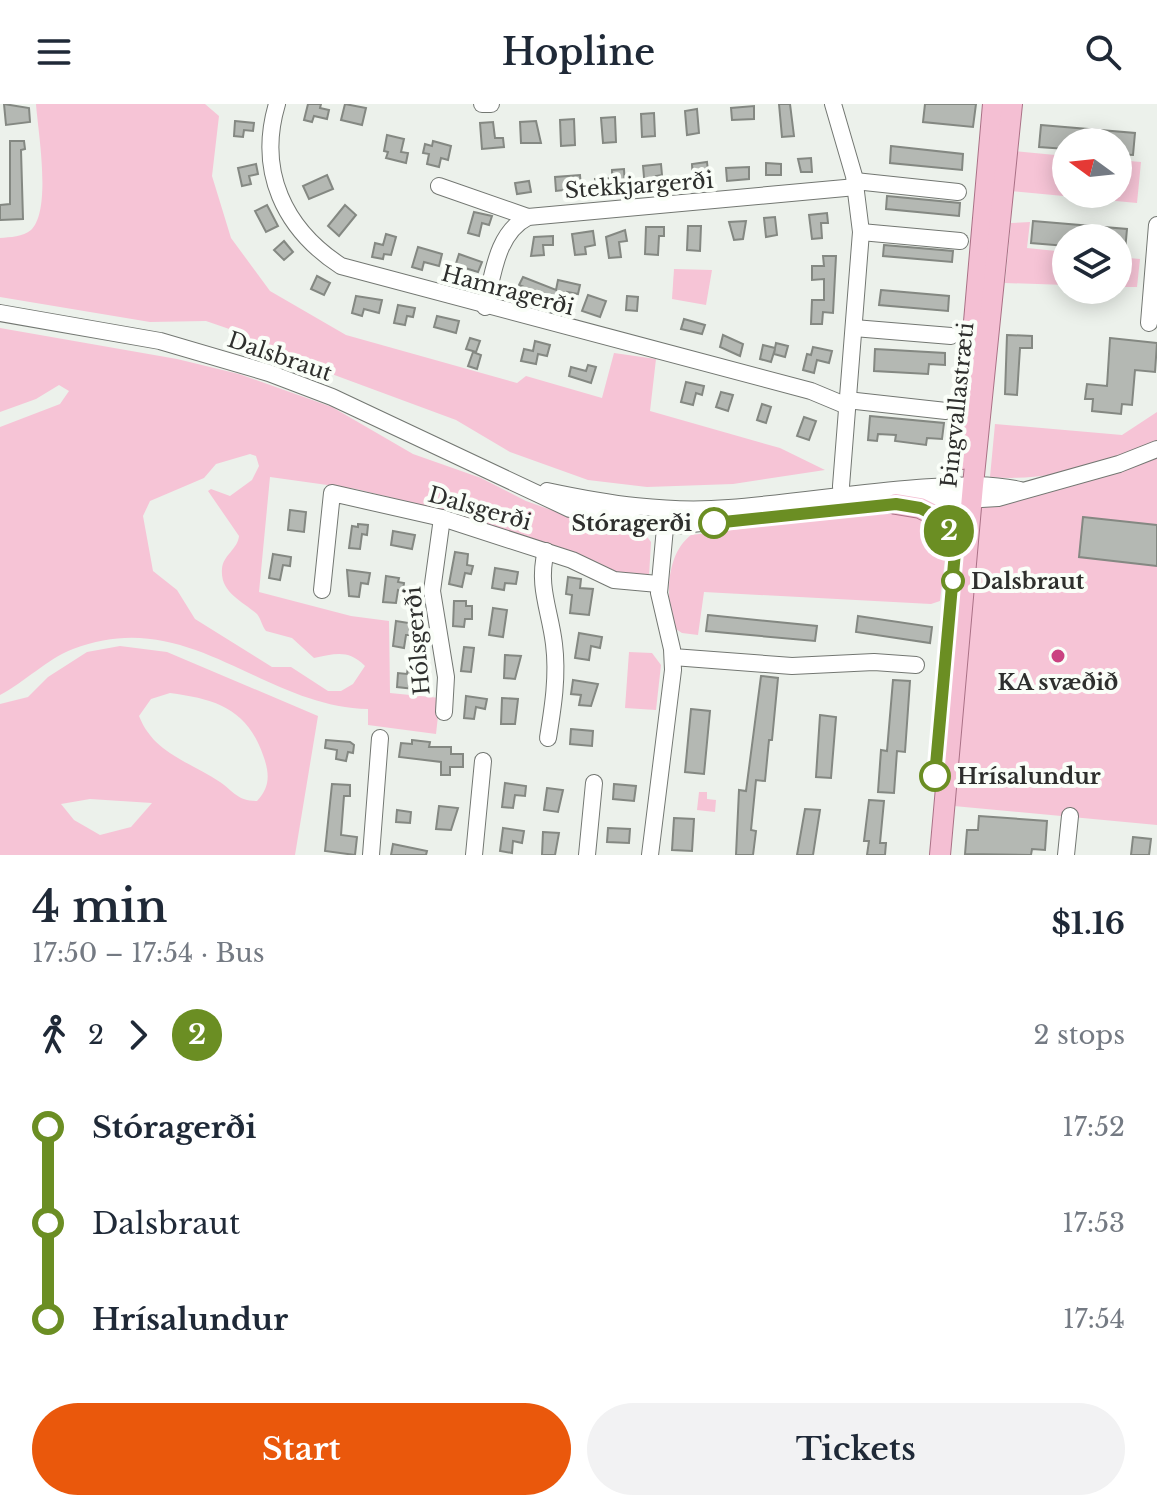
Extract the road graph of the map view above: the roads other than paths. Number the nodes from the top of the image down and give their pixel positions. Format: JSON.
{"nodes":[{"id":1,"x":277,"y":104,"type":"edge"},
{"id":2,"x":482,"y":104,"type":"edge"},
{"id":3,"x":491,"y":104,"type":"edge"},
{"id":4,"x":833,"y":104,"type":"edge"},
{"id":5,"x":993,"y":104,"type":"edge"},
{"id":6,"x":1012,"y":104,"type":"edge"},
{"id":7,"x":855,"y":184,"type":"junction"},
{"id":8,"x":439,"y":186,"type":"dead end"},
{"id":9,"x":958,"y":192,"type":"dead end"},
{"id":10,"x":528,"y":217,"type":"junction"},
{"id":11,"x":1157,"y":225,"type":"edge"},
{"id":12,"x":861,"y":232,"type":"junction"},
{"id":13,"x":960,"y":241,"type":"dead end"},
{"id":14,"x":485,"y":307,"type":"junction"},
{"id":15,"x":0,"y":313,"type":"edge"},
{"id":16,"x":1149,"y":323,"type":"dead end"},
{"id":17,"x":854,"y":328,"type":"junction"},
{"id":18,"x":951,"y":336,"type":"dead end"},
{"id":19,"x":847,"y":403,"type":"junction"},
{"id":20,"x":946,"y":411,"type":"dead end"},
{"id":21,"x":1157,"y":449,"type":"edge"},
{"id":22,"x":966,"y":493,"type":"junction"},
{"id":23,"x":842,"y":501,"type":"junction"},
{"id":24,"x":896,"y":504,"type":"junction"},
{"id":25,"x":442,"y":518,"type":"junction"},
{"id":26,"x":665,"y":519,"type":"junction"},
{"id":27,"x":546,"y":551,"type":"junction"},
{"id":28,"x":955,"y":552,"type":"junction"},
{"id":29,"x":658,"y":584,"type":"junction"},
{"id":30,"x":322,"y":590,"type":"dead end"},
{"id":31,"x":673,"y":657,"type":"junction"},
{"id":32,"x":916,"y":665,"type":"dead end"},
{"id":33,"x":444,"y":712,"type":"dead end"},
{"id":34,"x":380,"y":738,"type":"dead end"},
{"id":35,"x":548,"y":738,"type":"dead end"},
{"id":36,"x":483,"y":761,"type":"dead end"},
{"id":37,"x":594,"y":783,"type":"dead end"},
{"id":38,"x":1070,"y":816,"type":"dead end"},
{"id":39,"x":371,"y":855,"type":"edge"},
{"id":40,"x":474,"y":855,"type":"edge"},
{"id":41,"x":587,"y":855,"type":"edge"},
{"id":42,"x":650,"y":855,"type":"edge"},
{"id":43,"x":927,"y":855,"type":"edge"},
{"id":44,"x":940,"y":855,"type":"edge"},
{"id":45,"x":1066,"y":855,"type":"edge"}],
"edges":[{"from":1,"to":14,"type":"street","name":"Hamragerði"},
{"from":2,"to":3,"type":"street"},
{"from":4,"to":7,"type":"street"},
{"from":5,"to":22,"type":"main road","name":"Þingvallastræti"},
{"from":6,"to":22,"type":"main road","name":"Þingvallastræti"},
{"from":7,"to":9,"type":"street","name":"Stekkjargerði"},
{"from":7,"to":10,"type":"street","name":"Stekkjargerði"},
{"from":7,"to":12,"type":"street"},
{"from":8,"to":10,"type":"street"},
{"from":10,"to":14,"type":"street"},
{"from":11,"to":16,"type":"street"},
{"from":12,"to":13,"type":"street"},
{"from":12,"to":17,"type":"street"},
{"from":14,"to":19,"type":"street","name":"Hamragerði"},
{"from":15,"to":26,"type":"street","name":"Dalsbraut"},
{"from":17,"to":18,"type":"street"},
{"from":17,"to":19,"type":"street"},
{"from":19,"to":20,"type":"street","name":"Hamragerði"},
{"from":19,"to":23,"type":"street"},
{"from":21,"to":22,"type":"street","name":"Dalsbraut"},
{"from":22,"to":23,"type":"street","name":"Dalsbraut"},
{"from":22,"to":24,"type":"street","name":"Dalsbraut"},
{"from":22,"to":28,"type":"main road","name":"Þingvallastræti"},
{"from":22,"to":44,"type":"main road","name":"Þingvallastræti"},
{"from":23,"to":24,"type":"street","name":"Dalsbraut"},
{"from":23,"to":26,"type":"street","name":"Dalsbraut"},
{"from":24,"to":28,"type":"main road"},
{"from":25,"to":27,"type":"street","name":"Dalsgerði"},
{"from":25,"to":30,"type":"street","name":"Dalsgerði"},
{"from":25,"to":33,"type":"street","name":"Hólsgerði"},
{"from":26,"to":29,"type":"street"},
{"from":27,"to":29,"type":"street","name":"Dalsgerði"},
{"from":27,"to":35,"type":"street"},
{"from":28,"to":43,"type":"main road","name":"Þingvallastræti"},
{"from":29,"to":31,"type":"street"},
{"from":31,"to":32,"type":"street"},
{"from":31,"to":42,"type":"street"},
{"from":34,"to":39,"type":"street"},
{"from":36,"to":40,"type":"street"},
{"from":37,"to":41,"type":"street"},
{"from":38,"to":45,"type":"street"}]}
